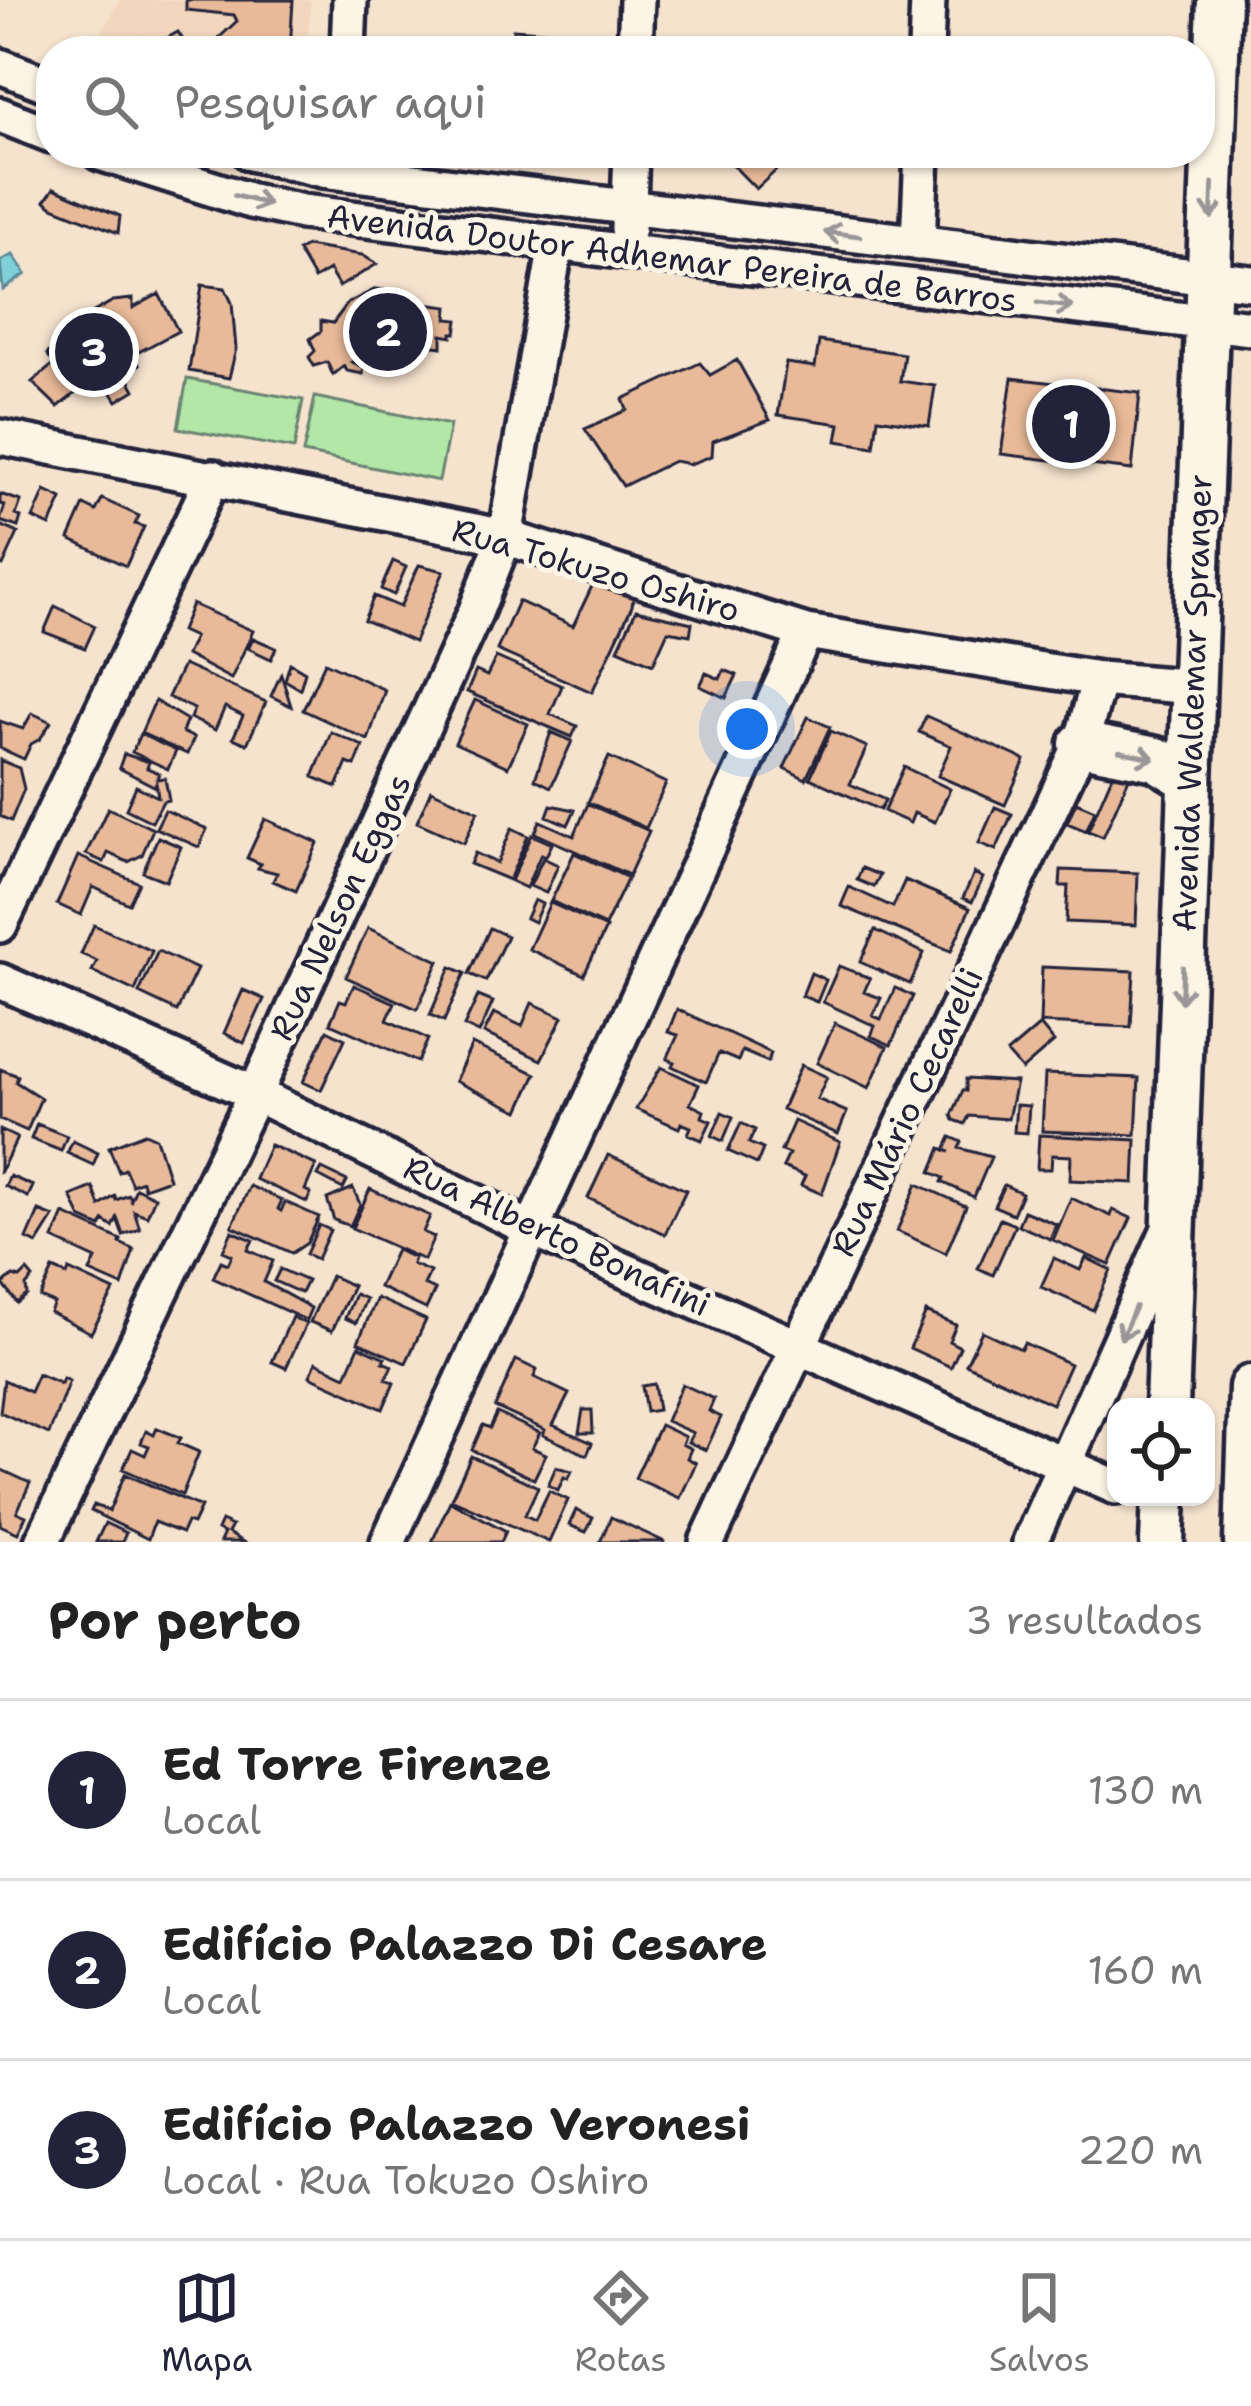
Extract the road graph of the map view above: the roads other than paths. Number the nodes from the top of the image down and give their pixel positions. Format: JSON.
{"nodes":[{"id":1,"x":350,"y":0,"type":"edge"},
{"id":2,"x":637,"y":0,"type":"edge"},
{"id":3,"x":928,"y":0,"type":"edge"},
{"id":4,"x":1219,"y":0,"type":"edge"},
{"id":5,"x":349,"y":36,"type":"edge"},
{"id":6,"x":636,"y":36,"type":"edge"},
{"id":7,"x":927,"y":36,"type":"edge"},
{"id":8,"x":0,"y":66,"type":"edge"},
{"id":9,"x":36,"y":80,"type":"edge"},
{"id":10,"x":1215,"y":111,"type":"edge"},
{"id":11,"x":0,"y":115,"type":"edge"},
{"id":12,"x":36,"y":129,"type":"edge"},
{"id":13,"x":147,"y":168,"type":"edge"},
{"id":14,"x":365,"y":168,"type":"edge"},
{"id":15,"x":630,"y":168,"type":"edge"},
{"id":16,"x":921,"y":168,"type":"edge"},
{"id":17,"x":1213,"y":168,"type":"edge"},
{"id":18,"x":629,"y":208,"type":"junction"},
{"id":19,"x":918,"y":243,"type":"junction"},
{"id":20,"x":556,"y":245,"type":"junction"},
{"id":21,"x":625,"y":254,"type":"junction"},
{"id":22,"x":1209,"y":278,"type":"junction"},
{"id":23,"x":1251,"y":283,"type":"edge"},
{"id":24,"x":1207,"y":322,"type":"junction"},
{"id":25,"x":1251,"y":328,"type":"edge"},
{"id":26,"x":0,"y":436,"type":"edge"},
{"id":27,"x":213,"y":477,"type":"junction"},
{"id":28,"x":505,"y":537,"type":"junction"},
{"id":29,"x":806,"y":632,"type":"junction"},
{"id":30,"x":1099,"y":680,"type":"junction"},
{"id":31,"x":1195,"y":687,"type":"junction"},
{"id":32,"x":1081,"y":744,"type":"junction"},
{"id":33,"x":1187,"y":778,"type":"junction"},
{"id":34,"x":0,"y":925,"type":"edge"},
{"id":35,"x":0,"y":981,"type":"edge"},
{"id":36,"x":255,"y":1094,"type":"junction"},
{"id":37,"x":1175,"y":1216,"type":"junction"},
{"id":38,"x":531,"y":1229,"type":"junction"},
{"id":39,"x":797,"y":1344,"type":"junction"},
{"id":40,"x":1251,"y":1387,"type":"edge"},
{"id":41,"x":1167,"y":1398,"type":"edge"},
{"id":42,"x":1064,"y":1466,"type":"junction"},
{"id":43,"x":1107,"y":1483,"type":"edge"},
{"id":44,"x":42,"y":1542,"type":"edge"},
{"id":45,"x":388,"y":1542,"type":"edge"},
{"id":46,"x":707,"y":1542,"type":"edge"},
{"id":47,"x":1030,"y":1542,"type":"edge"},
{"id":48,"x":1246,"y":1542,"type":"edge"}],
"edges":[{"from":1,"to":5,"type":"street"},
{"from":2,"to":6,"type":"street"},
{"from":3,"to":7,"type":"street"},
{"from":4,"to":10,"type":"main road","name":"Avenida Waldemar Spranger","one_way":true},
{"from":8,"to":9,"type":"street"},
{"from":11,"to":12,"type":"street"},
{"from":13,"to":20,"type":"street","name":"Avenida Doutor Adhemar Pereira de Barros","one_way":true},
{"from":14,"to":18,"type":"street","name":"Avenida Doutor Adhemar Pereira de Barros"},
{"from":15,"to":18,"type":"street"},
{"from":16,"to":19,"type":"street"},
{"from":17,"to":22,"type":"main road","name":"Avenida Waldemar Spranger","one_way":true},
{"from":19,"to":18,"type":"street","name":"Avenida Doutor Adhemar Pereira de Barros","one_way":true},
{"from":18,"to":21,"type":"street"},
{"from":19,"to":22,"type":"street","name":"Avenida Doutor Adhemar Pereira de Barros"},
{"from":20,"to":21,"type":"street","name":"Avenida Doutor Adhemar Pereira de Barros"},
{"from":20,"to":28,"type":"street","name":"Rua Nelson Eggas"},
{"from":21,"to":24,"type":"street","name":"Avenida Doutor Adhemar Pereira de Barros","one_way":true},
{"from":22,"to":23,"type":"street","name":"Avenida Doutor Adhemar Pereira de Barros"},
{"from":22,"to":24,"type":"main road","name":"Avenida Waldemar Spranger"},
{"from":24,"to":25,"type":"street","name":"Avenida Doutor Adhemar Pereira de Barros"},
{"from":24,"to":31,"type":"main road","name":"Avenida Waldemar Spranger"},
{"from":26,"to":27,"type":"street","name":"Rua Tokuzo Oshiro"},
{"from":27,"to":28,"type":"street","name":"Rua Tokuzo Oshiro"},
{"from":27,"to":34,"type":"street"},
{"from":28,"to":29,"type":"street","name":"Rua Tokuzo Oshiro"},
{"from":28,"to":36,"type":"street","name":"Rua Nelson Eggas"},
{"from":29,"to":30,"type":"street","name":"Rua Tokuzo Oshiro"},
{"from":29,"to":38,"type":"street"},
{"from":30,"to":31,"type":"street","name":"Rua Tokuzo Oshiro"},
{"from":30,"to":32,"type":"street","name":"Rua Mário Cecarelli"},
{"from":31,"to":33,"type":"main road","name":"Avenida Waldemar Spranger"},
{"from":32,"to":33,"type":"main road","one_way":true},
{"from":32,"to":39,"type":"street","name":"Rua Mário Cecarelli"},
{"from":33,"to":37,"type":"main road","name":"Avenida Waldemar Spranger","one_way":true},
{"from":35,"to":36,"type":"street","name":"Rua Alberto Bonafini"},
{"from":36,"to":38,"type":"street","name":"Rua Alberto Bonafini"},
{"from":36,"to":44,"type":"street","name":"Rua Nelson Eggas"},
{"from":37,"to":41,"type":"main road","name":"Avenida Waldemar Spranger"},
{"from":37,"to":42,"type":"street","one_way":true},
{"from":38,"to":39,"type":"street","name":"Rua Alberto Bonafini"},
{"from":38,"to":45,"type":"street"},
{"from":39,"to":42,"type":"street","name":"Rua Alberto Bonafini"},
{"from":39,"to":46,"type":"street","name":"Rua Mário Cecarelli"},
{"from":40,"to":48,"type":"main road"},
{"from":42,"to":43,"type":"street","name":"Rua Alberto Bonafini"},
{"from":42,"to":47,"type":"street"}]}
